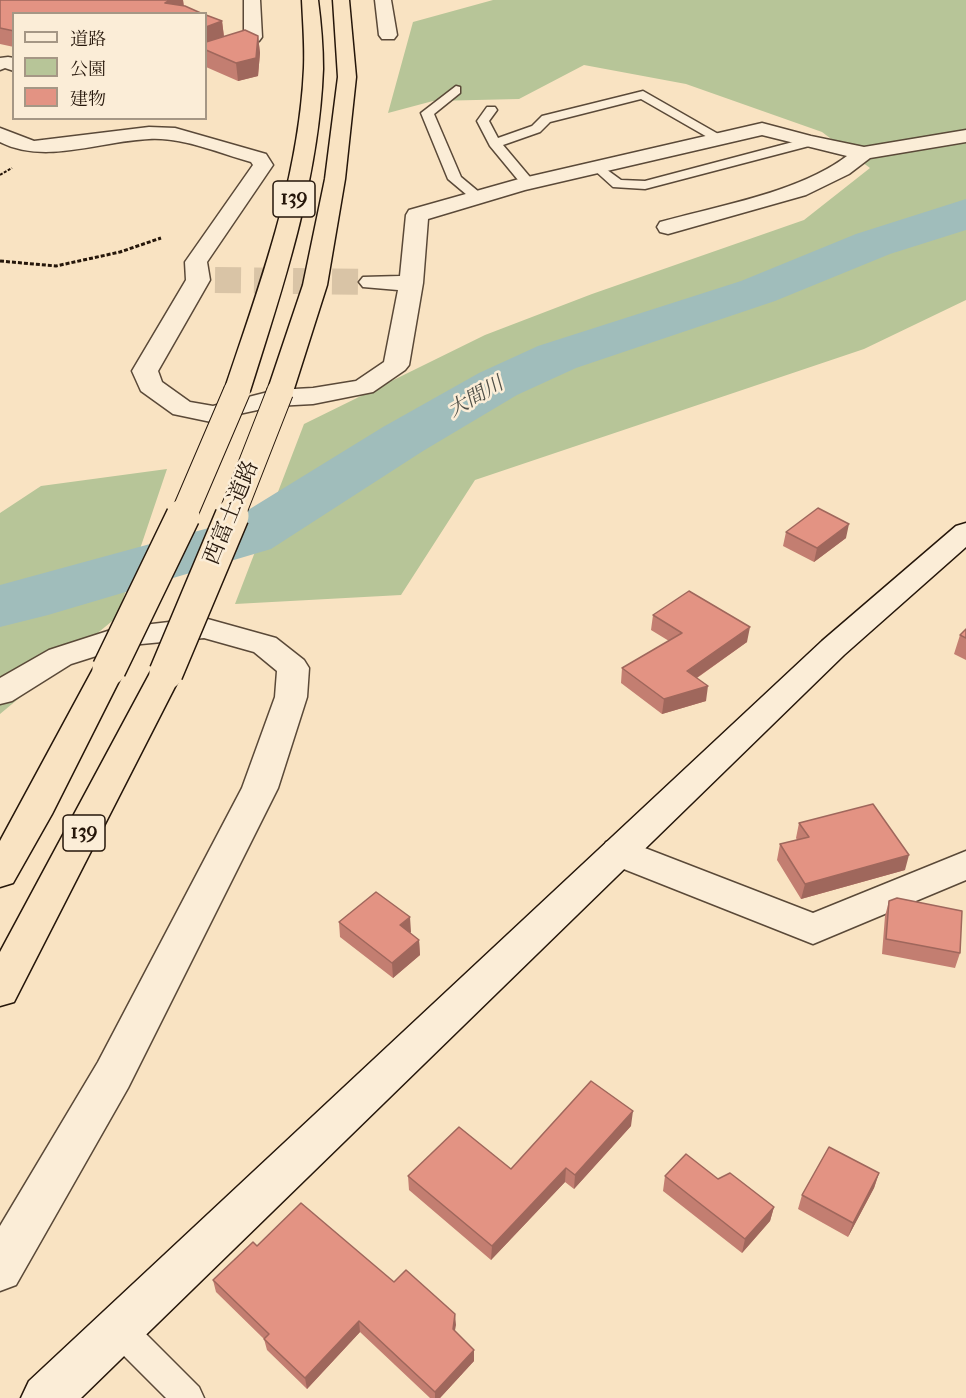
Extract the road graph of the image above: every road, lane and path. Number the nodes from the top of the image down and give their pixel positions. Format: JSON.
{"nodes":[{"id":1,"x":252,"y":0,"type":"edge"},
{"id":2,"x":310,"y":0,"type":"edge"},
{"id":3,"x":341,"y":0,"type":"edge"},
{"id":4,"x":383,"y":0,"type":"edge"},
{"id":5,"x":388,"y":35,"type":"dead end"},
{"id":6,"x":207,"y":53,"type":"edge"},
{"id":7,"x":456,"y":90,"type":"dead end"},
{"id":8,"x":491,"y":110,"type":"dead end"},
{"id":9,"x":0,"y":134,"type":"edge"},
{"id":10,"x":966,"y":136,"type":"edge"},
{"id":11,"x":721,"y":139,"type":"junction"},
{"id":12,"x":808,"y":142,"type":"junction"},
{"id":13,"x":495,"y":143,"type":"junction"},
{"id":14,"x":864,"y":153,"type":"junction"},
{"id":15,"x":599,"y":168,"type":"junction"},
{"id":16,"x":528,"y":183,"type":"junction"},
{"id":17,"x":478,"y":197,"type":"junction"},
{"id":18,"x":668,"y":227,"type":"dead end"},
{"id":19,"x":161,"y":238,"type":"dead end"},
{"id":20,"x":0,"y":261,"type":"edge"},
{"id":21,"x":371,"y":282,"type":"tunnel mouth"},
{"id":22,"x":411,"y":283,"type":"junction"},
{"id":23,"x":966,"y":532,"type":"edge"},
{"id":24,"x":0,"y":693,"type":"edge"},
{"id":25,"x":619,"y":852,"type":"junction"},
{"id":26,"x":966,"y":866,"type":"edge"},
{"id":27,"x":0,"y":873,"type":"edge"},
{"id":28,"x":0,"y":990,"type":"edge"},
{"id":29,"x":0,"y":1269,"type":"edge"},
{"id":30,"x":119,"y":1329,"type":"junction"},
{"id":31,"x":46,"y":1398,"type":"edge"},
{"id":32,"x":189,"y":1398,"type":"edge"}],
"edges":[{"from":1,"to":6,"type":"street"},
{"from":2,"to":27,"type":"highway","name":"西富士道路","number":"139","bridge":true},
{"from":3,"to":28,"type":"highway","name":"西富士道路","number":"139","bridge":true},
{"from":4,"to":5,"type":"street"},
{"from":7,"to":17,"type":"lane"},
{"from":8,"to":13,"type":"lane"},
{"from":9,"to":22,"type":"street"},
{"from":10,"to":14,"type":"street"},
{"from":11,"to":12,"type":"street"},
{"from":11,"to":13,"type":"lane"},
{"from":11,"to":15,"type":"street"},
{"from":12,"to":14,"type":"street"},
{"from":12,"to":15,"type":"lane"},
{"from":13,"to":16,"type":"lane"},
{"from":14,"to":18,"type":"street"},
{"from":15,"to":16,"type":"street"},
{"from":16,"to":17,"type":"street"},
{"from":17,"to":22,"type":"street"},
{"from":19,"to":20,"type":"path"},
{"from":21,"to":22,"type":"street"},
{"from":23,"to":25,"type":"street"},
{"from":24,"to":29,"type":"street"},
{"from":25,"to":26,"type":"street"},
{"from":25,"to":30,"type":"street"},
{"from":30,"to":31,"type":"street"},
{"from":30,"to":32,"type":"lane"}]}
